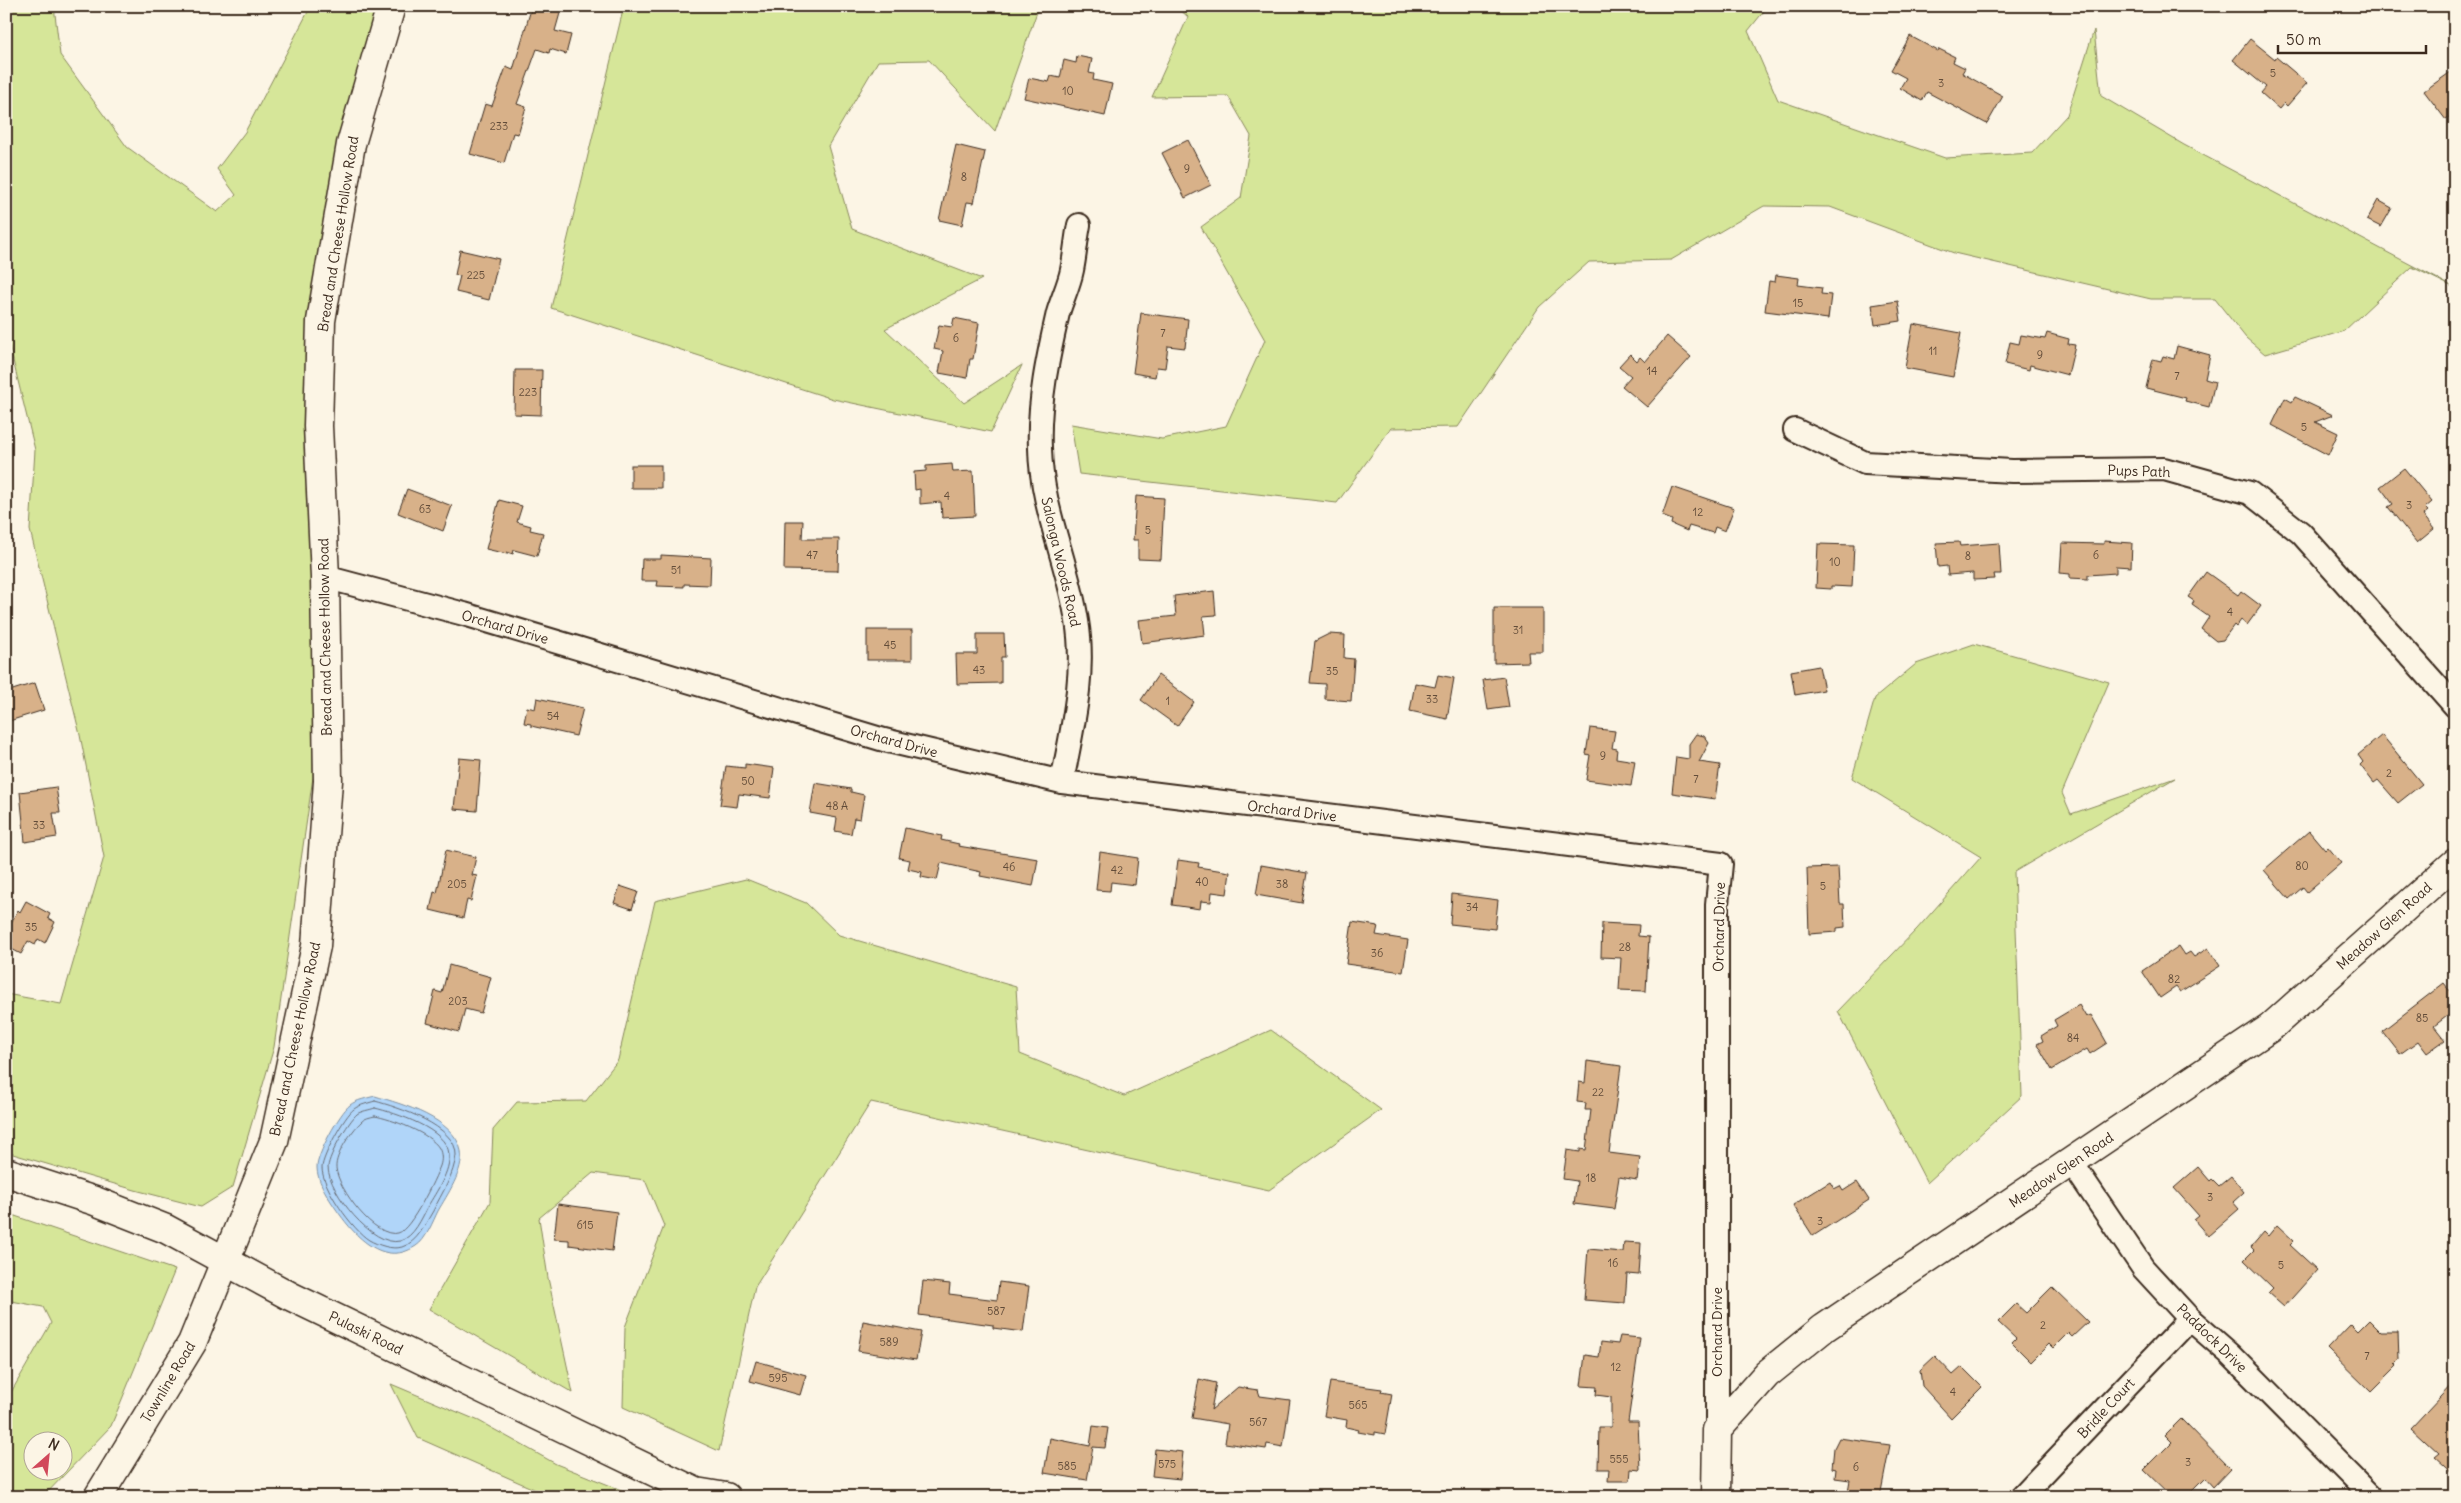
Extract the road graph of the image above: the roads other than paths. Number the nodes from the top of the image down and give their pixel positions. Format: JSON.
{"nodes":[{"id":1,"x":391,"y":6,"type":"edge"},
{"id":2,"x":1079,"y":225,"type":"dead end"},
{"id":3,"x":1795,"y":430,"type":"dead end"},
{"id":4,"x":324,"y":577,"type":"junction"},
{"id":5,"x":2455,"y":706,"type":"edge"},
{"id":6,"x":1062,"y":782,"type":"junction"},
{"id":7,"x":2455,"y":863,"type":"edge"},
{"id":8,"x":2072,"y":1163,"type":"junction"},
{"id":9,"x":6,"y":1172,"type":"edge"},
{"id":10,"x":225,"y":1262,"type":"junction"},
{"id":11,"x":2190,"y":1319,"type":"junction"},
{"id":12,"x":1717,"y":1430,"type":"junction"},
{"id":13,"x":98,"y":1497,"type":"edge"},
{"id":14,"x":726,"y":1497,"type":"edge"},
{"id":15,"x":1716,"y":1497,"type":"edge"},
{"id":16,"x":2021,"y":1497,"type":"edge"},
{"id":17,"x":2372,"y":1497,"type":"edge"}],
"edges":[{"from":1,"to":4,"type":"main road","name":"Bread and Cheese Hollow Road"},
{"from":2,"to":6,"type":"street","name":"Salonga Woods Road"},
{"from":3,"to":5,"type":"street","name":"Pups Path"},
{"from":4,"to":6,"type":"street","name":"Orchard Drive"},
{"from":4,"to":10,"type":"main road","name":"Bread and Cheese Hollow Road"},
{"from":6,"to":12,"type":"street","name":"Orchard Drive"},
{"from":7,"to":8,"type":"main road","name":"Meadow Glen Road"},
{"from":8,"to":11,"type":"street","name":"Paddock Drive"},
{"from":8,"to":12,"type":"main road","name":"Meadow Glen Road"},
{"from":9,"to":10,"type":"main road","name":"Pulaski Road"},
{"from":10,"to":13,"type":"main road","name":"Townline Road"},
{"from":10,"to":14,"type":"main road","name":"Pulaski Road"},
{"from":11,"to":16,"type":"street","name":"Bridle Court"},
{"from":11,"to":17,"type":"street","name":"Paddock Drive"},
{"from":12,"to":15,"type":"main road"}]}
